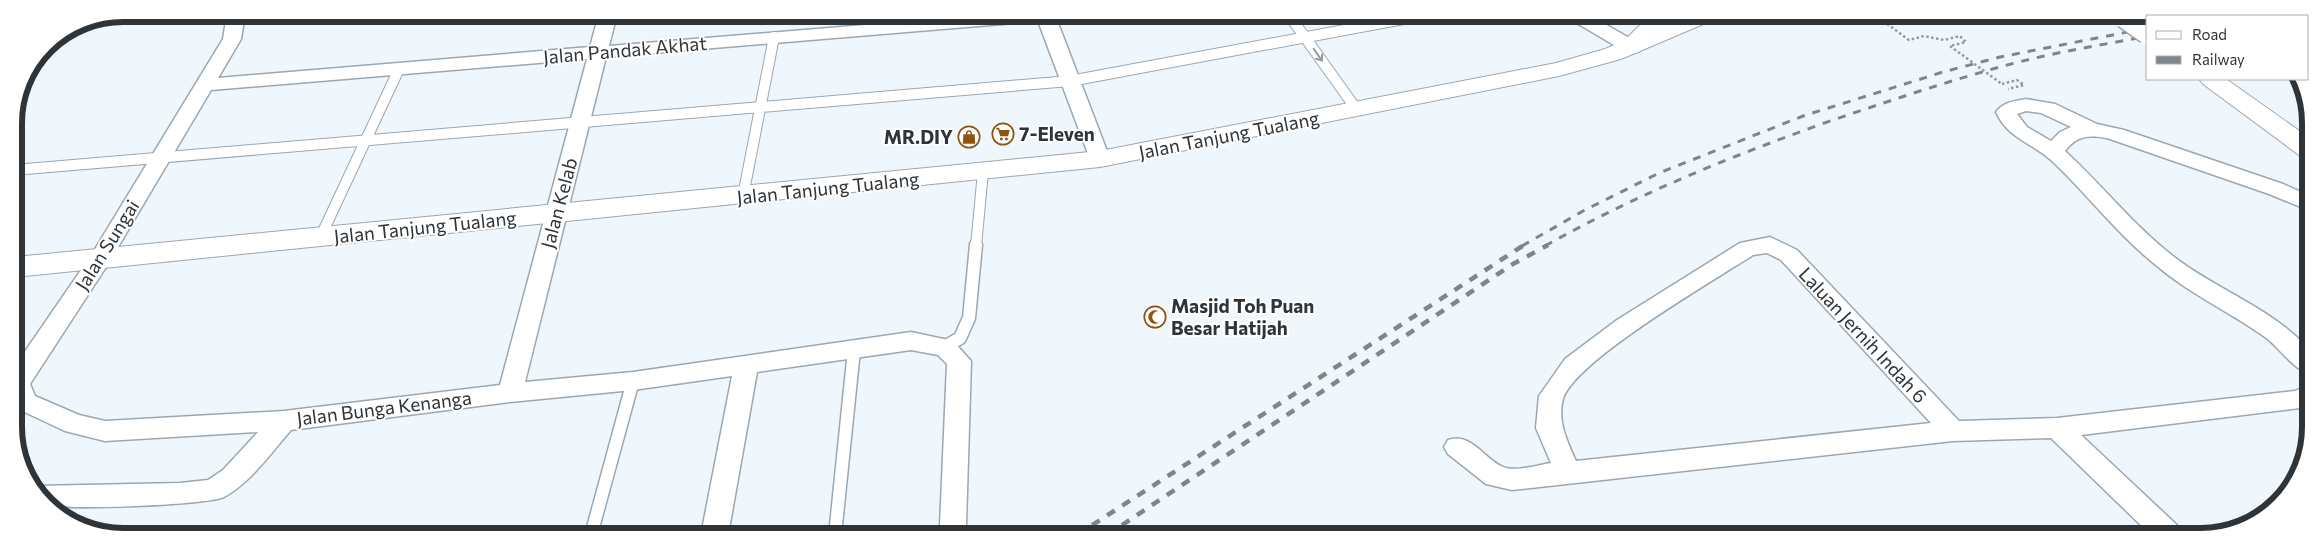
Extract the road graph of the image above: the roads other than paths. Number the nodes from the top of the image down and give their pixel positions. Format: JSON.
{"nodes":[{"id":1,"x":1294,"y":22,"type":"edge"},
{"id":2,"x":1385,"y":22,"type":"edge"},
{"id":3,"x":1589,"y":22,"type":"edge"},
{"id":4,"x":1656,"y":22,"type":"edge"},
{"id":5,"x":1689,"y":22,"type":"edge"},
{"id":6,"x":2134,"y":22,"type":"edge"},
{"id":7,"x":235,"y":23,"type":"edge"},
{"id":8,"x":606,"y":23,"type":"edge"},
{"id":9,"x":956,"y":23,"type":"edge"},
{"id":10,"x":1049,"y":23,"type":"edge"},
{"id":11,"x":2146,"y":31,"type":"edge"},
{"id":12,"x":1305,"y":37,"type":"junction"},
{"id":13,"x":774,"y":38,"type":"junction"},
{"id":14,"x":1631,"y":47,"type":"junction"},
{"id":15,"x":598,"y":52,"type":"junction"},
{"id":16,"x":399,"y":69,"type":"junction"},
{"id":17,"x":1070,"y":80,"type":"junction"},
{"id":18,"x":2213,"y":80,"type":"edge"},
{"id":19,"x":204,"y":85,"type":"junction"},
{"id":20,"x":760,"y":108,"type":"junction"},
{"id":21,"x":1357,"y":110,"type":"junction"},
{"id":22,"x":580,"y":123,"type":"junction"},
{"id":23,"x":2090,"y":128,"type":"junction"},
{"id":24,"x":365,"y":141,"type":"junction"},
{"id":25,"x":2302,"y":145,"type":"edge"},
{"id":26,"x":2054,"y":152,"type":"junction"},
{"id":27,"x":160,"y":158,"type":"junction"},
{"id":28,"x":1100,"y":159,"type":"junction"},
{"id":29,"x":23,"y":169,"type":"edge"},
{"id":30,"x":983,"y":172,"type":"junction"},
{"id":31,"x":743,"y":196,"type":"junction"},
{"id":32,"x":2302,"y":200,"type":"edge"},
{"id":33,"x":556,"y":214,"type":"junction"},
{"id":34,"x":320,"y":238,"type":"junction"},
{"id":35,"x":100,"y":259,"type":"junction"},
{"id":36,"x":23,"y":267,"type":"edge"},
{"id":37,"x":945,"y":347,"type":"junction"},
{"id":38,"x":854,"y":350,"type":"junction"},
{"id":39,"x":2302,"y":356,"type":"edge"},
{"id":40,"x":746,"y":365,"type":"junction"},
{"id":41,"x":22,"y":374,"type":"edge"},
{"id":42,"x":633,"y":381,"type":"junction"},
{"id":43,"x":510,"y":393,"type":"junction"},
{"id":44,"x":22,"y":396,"type":"edge"},
{"id":45,"x":2302,"y":399,"type":"edge"},
{"id":46,"x":25,"y":402,"type":"joint"},
{"id":47,"x":284,"y":421,"type":"junction"},
{"id":48,"x":2057,"y":428,"type":"junction"},
{"id":49,"x":1953,"y":431,"type":"junction"},
{"id":50,"x":1457,"y":447,"type":"dead end"},
{"id":51,"x":1568,"y":472,"type":"junction"},
{"id":52,"x":49,"y":495,"type":"edge"},
{"id":53,"x":2161,"y":527,"type":"edge"},
{"id":54,"x":593,"y":528,"type":"edge"},
{"id":55,"x":715,"y":528,"type":"edge"},
{"id":56,"x":836,"y":528,"type":"edge"},
{"id":57,"x":945,"y":528,"type":"edge"}],
"edges":[{"from":1,"to":12,"type":"lane"},
{"from":2,"to":12,"type":"lane"},
{"from":3,"to":14,"type":"street"},
{"from":4,"to":14,"type":"main road"},
{"from":5,"to":14,"type":"main road","name":"Jalan Tanjung Tualang"},
{"from":6,"to":11,"type":"main road","bridge":true},
{"from":7,"to":19,"type":"street","name":"Jalan Sungai"},
{"from":8,"to":15,"type":"street","name":"Jalan Kelab"},
{"from":9,"to":13,"type":"street","name":"Jalan Pandak Akhat"},
{"from":10,"to":17,"type":"street"},
{"from":12,"to":17,"type":"lane"},
{"from":12,"to":21,"type":"lane","one_way":true},
{"from":13,"to":15,"type":"street","name":"Jalan Pandak Akhat"},
{"from":13,"to":20,"type":"lane"},
{"from":14,"to":21,"type":"main road","name":"Jalan Tanjung Tualang"},
{"from":15,"to":16,"type":"street","name":"Jalan Pandak Akhat"},
{"from":15,"to":22,"type":"street","name":"Jalan Kelab"},
{"from":16,"to":19,"type":"street","name":"Jalan Pandak Akhat"},
{"from":16,"to":24,"type":"lane"},
{"from":17,"to":20,"type":"lane"},
{"from":17,"to":28,"type":"street"},
{"from":18,"to":25,"type":"main road"},
{"from":19,"to":27,"type":"street","name":"Jalan Sungai"},
{"from":20,"to":22,"type":"lane"},
{"from":20,"to":31,"type":"lane"},
{"from":21,"to":28,"type":"main road","name":"Jalan Tanjung Tualang"},
{"from":22,"to":24,"type":"lane"},
{"from":22,"to":33,"type":"street","name":"Jalan Kelab"},
{"from":23,"to":26,"type":"street"},
{"from":23,"to":26,"type":"street"},
{"from":23,"to":32,"type":"street"},
{"from":24,"to":27,"type":"lane"},
{"from":24,"to":34,"type":"lane"},
{"from":26,"to":39,"type":"street"},
{"from":27,"to":29,"type":"lane"},
{"from":27,"to":35,"type":"street","name":"Jalan Sungai"},
{"from":28,"to":30,"type":"main road","name":"Jalan Tanjung Tualang"},
{"from":30,"to":31,"type":"main road","name":"Jalan Tanjung Tualang"},
{"from":30,"to":37,"type":"lane"},
{"from":31,"to":33,"type":"main road","name":"Jalan Tanjung Tualang"},
{"from":33,"to":34,"type":"main road","name":"Jalan Tanjung Tualang"},
{"from":33,"to":43,"type":"street","name":"Jalan Kelab"},
{"from":34,"to":35,"type":"main road","name":"Jalan Tanjung Tualang"},
{"from":35,"to":36,"type":"main road","name":"Jalan Tanjung Tualang"},
{"from":35,"to":41,"type":"street","name":"Jalan Sungai"},
{"from":37,"to":38,"type":"street","name":"Jalan Bunga Kenanga"},
{"from":37,"to":57,"type":"street"},
{"from":38,"to":40,"type":"street","name":"Jalan Bunga Kenanga"},
{"from":38,"to":56,"type":"lane"},
{"from":40,"to":42,"type":"street","name":"Jalan Bunga Kenanga"},
{"from":40,"to":55,"type":"street"},
{"from":42,"to":43,"type":"street","name":"Jalan Bunga Kenanga"},
{"from":42,"to":54,"type":"lane"},
{"from":43,"to":47,"type":"street","name":"Jalan Bunga Kenanga"},
{"from":44,"to":46,"type":"street","name":"Jalan Sungai"},
{"from":45,"to":48,"type":"street"},
{"from":46,"to":47,"type":"street","name":"Jalan Bunga Kenanga"},
{"from":47,"to":52,"type":"street"},
{"from":48,"to":49,"type":"street"},
{"from":48,"to":53,"type":"street"},
{"from":49,"to":51,"type":"street"},
{"from":49,"to":51,"type":"street","name":"Laluan Jernih Indah 6"},
{"from":50,"to":51,"type":"street"}]}
